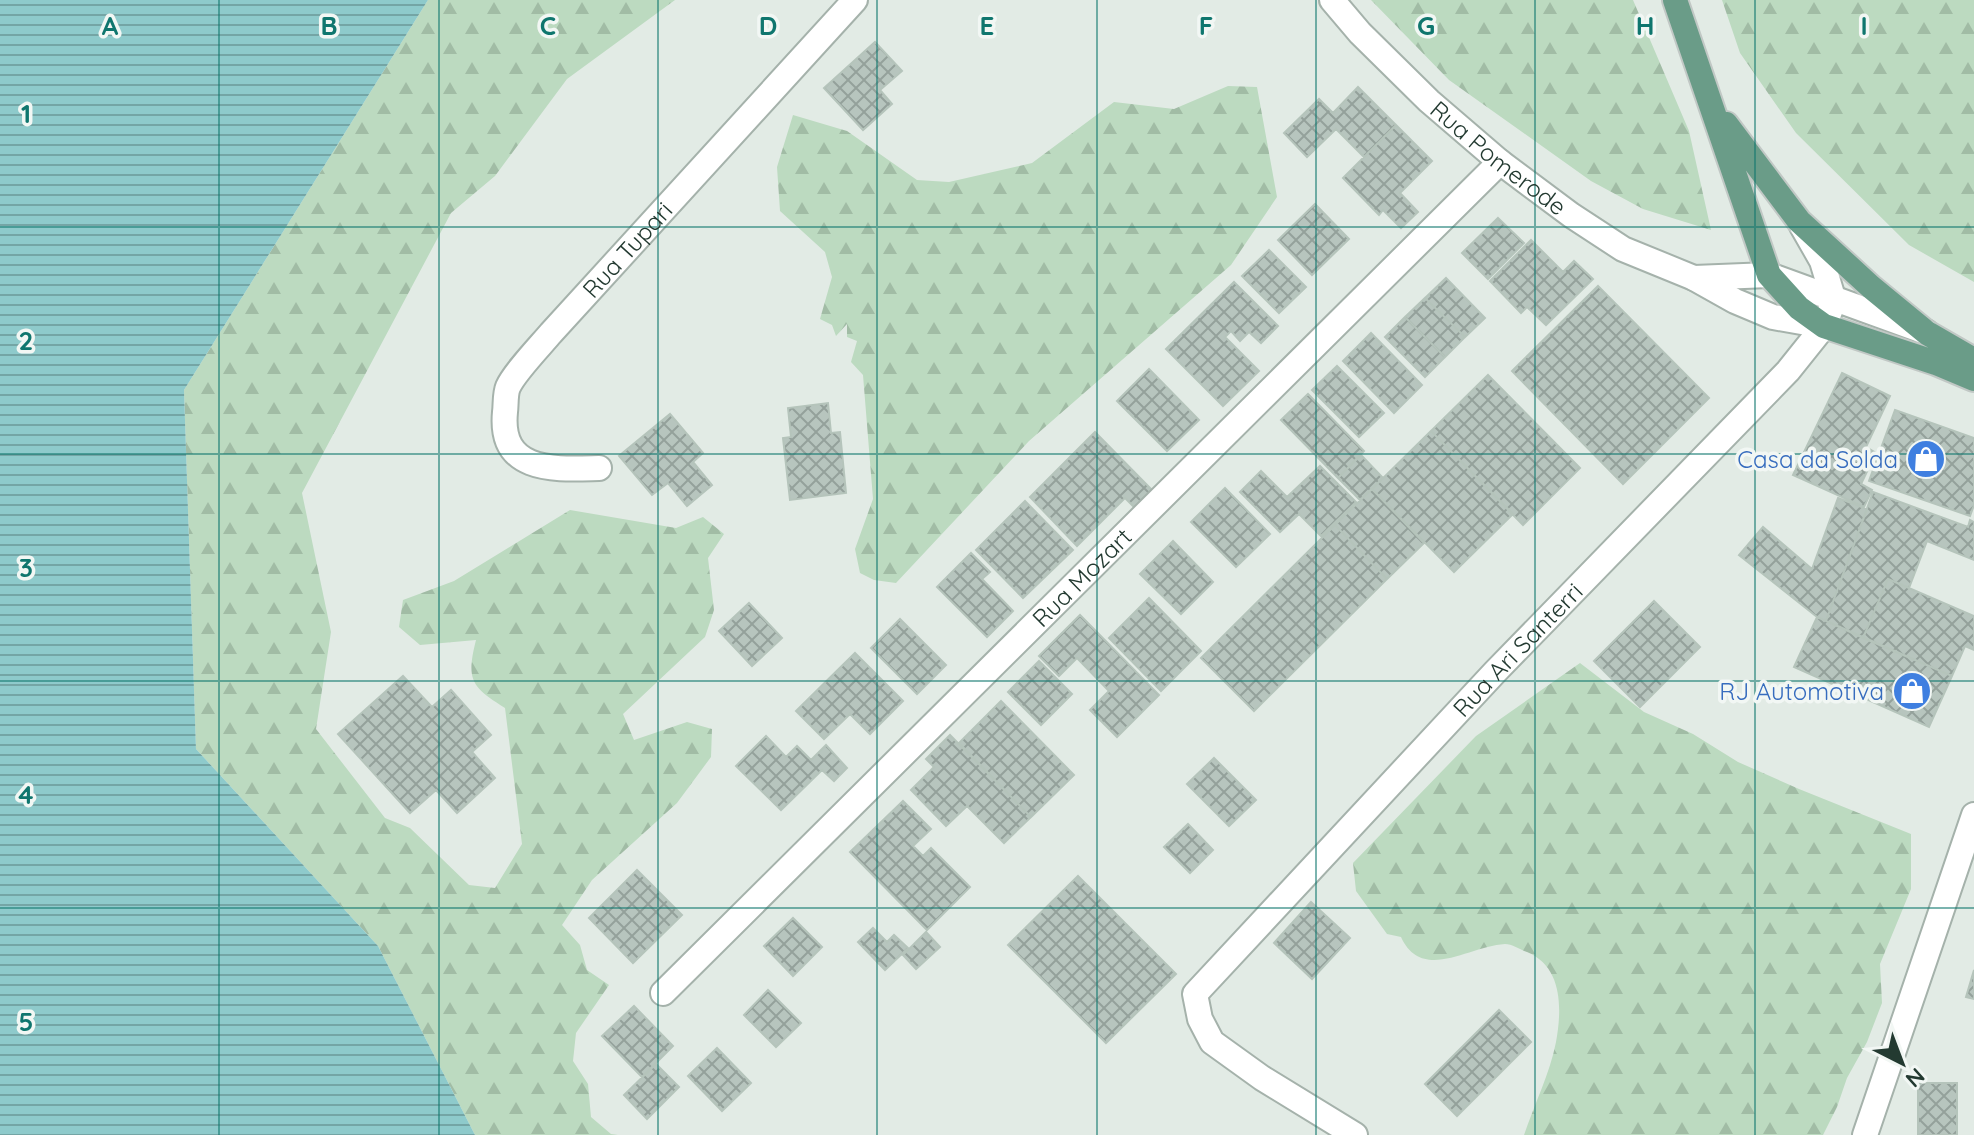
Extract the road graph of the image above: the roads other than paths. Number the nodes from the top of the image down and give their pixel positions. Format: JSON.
{"nodes":[{"id":1,"x":855,"y":0,"type":"edge"},
{"id":2,"x":1332,"y":0,"type":"edge"},
{"id":3,"x":1675,"y":0,"type":"edge"},
{"id":4,"x":1710,"y":101,"type":"junction"},
{"id":5,"x":1500,"y":162,"type":"junction"},
{"id":6,"x":1799,"y":221,"type":"junction"},
{"id":7,"x":1769,"y":275,"type":"junction"},
{"id":8,"x":1694,"y":278,"type":"junction"},
{"id":9,"x":1834,"y":301,"type":"junction"},
{"id":10,"x":1824,"y":326,"type":"junction"},
{"id":11,"x":1927,"y":333,"type":"junction"},
{"id":12,"x":1974,"y":360,"type":"edge"},
{"id":13,"x":1974,"y":379,"type":"edge"},
{"id":14,"x":599,"y":468,"type":"dead end"},
{"id":15,"x":1974,"y":815,"type":"edge"},
{"id":16,"x":663,"y":993,"type":"dead end"},
{"id":17,"x":1355,"y":1135,"type":"edge"},
{"id":18,"x":1865,"y":1135,"type":"edge"}],
"edges":[{"from":1,"to":14,"type":"street","name":"Rua Tupari"},
{"from":2,"to":5,"type":"street","name":"Rua Pomerode"},
{"from":3,"to":4,"type":"main road","name":"Rua Pomerode"},
{"from":4,"to":6,"type":"main road","name":"Rua Pomerode"},
{"from":4,"to":7,"type":"main road","name":"Rua Pomerode"},
{"from":5,"to":8,"type":"street","name":"Rua Pomerode"},
{"from":5,"to":16,"type":"street","name":"Rua Mozart"},
{"from":6,"to":9,"type":"street"},
{"from":6,"to":11,"type":"main road","name":"Rua Pomerode"},
{"from":7,"to":8,"type":"street","name":"Rua Pomerode"},
{"from":7,"to":9,"type":"street"},
{"from":7,"to":10,"type":"main road","name":"Rua Pomerode"},
{"from":8,"to":10,"type":"street","name":"Rua Pomerode"},
{"from":9,"to":10,"type":"street","name":"Rua Ari Santerri"},
{"from":9,"to":11,"type":"street"},
{"from":10,"to":13,"type":"main road","name":"Rua Pomerode"},
{"from":10,"to":17,"type":"street","name":"Rua Ari Santerri"},
{"from":11,"to":12,"type":"main road","name":"Rua Pomerode"},
{"from":15,"to":18,"type":"street"}]}
